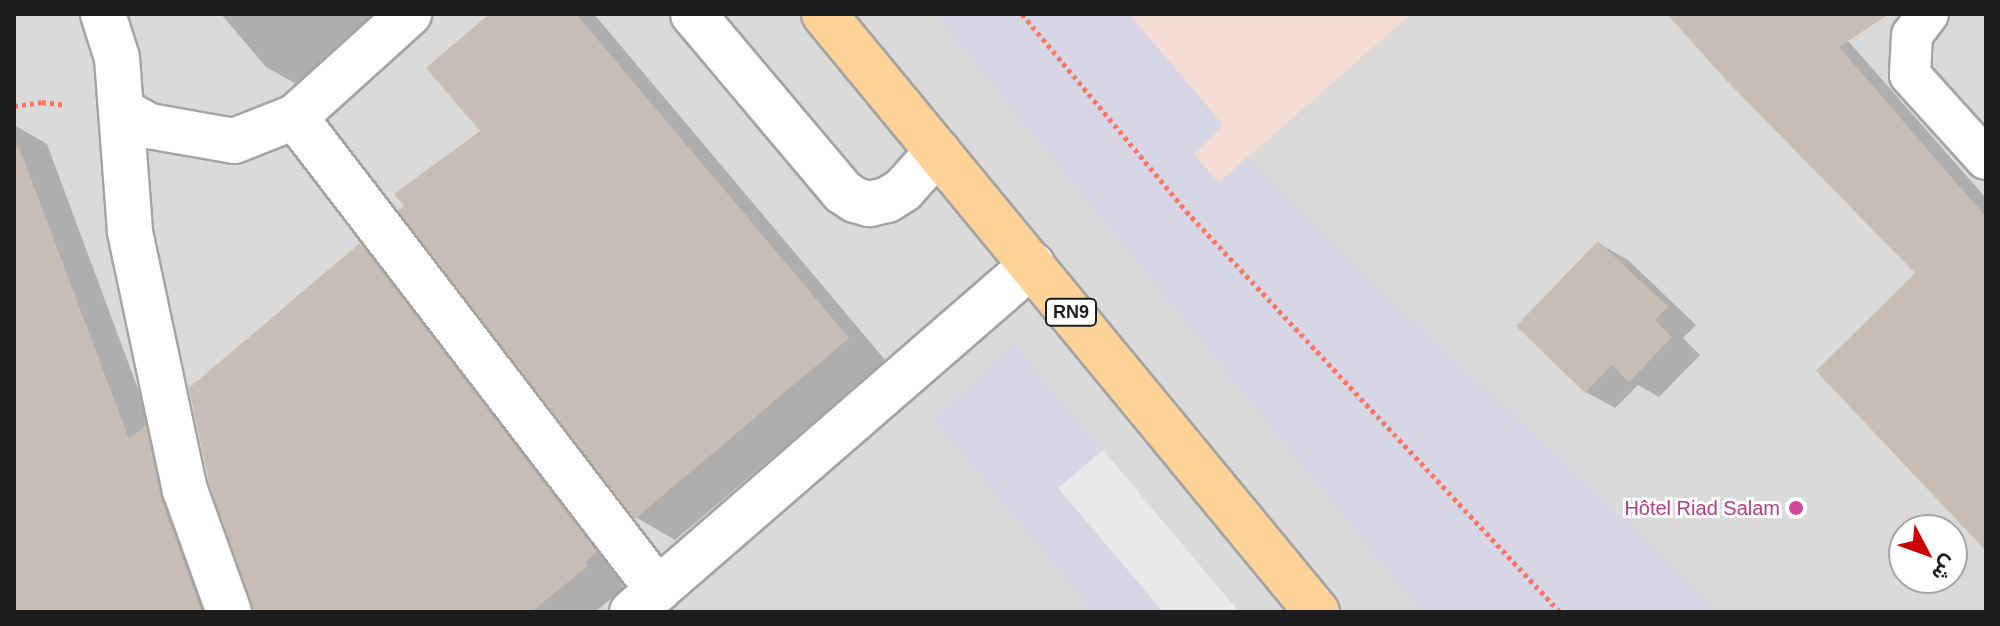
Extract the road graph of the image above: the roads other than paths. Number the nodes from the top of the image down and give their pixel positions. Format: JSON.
{"nodes":[{"id":1,"x":103,"y":14,"type":"edge"},
{"id":2,"x":409,"y":14,"type":"edge"},
{"id":3,"x":693,"y":14,"type":"edge"},
{"id":4,"x":824,"y":14,"type":"edge"},
{"id":5,"x":1928,"y":14,"type":"edge"},
{"id":6,"x":122,"y":111,"type":"junction"},
{"id":7,"x":295,"y":117,"type":"junction"},
{"id":8,"x":938,"y":151,"type":"junction"},
{"id":9,"x":1986,"y":159,"type":"edge"},
{"id":10,"x":1032,"y":265,"type":"junction"},
{"id":11,"x":645,"y":601,"type":"edge"},
{"id":12,"x":229,"y":612,"type":"edge"},
{"id":13,"x":1317,"y":612,"type":"edge"}],
"edges":[{"from":1,"to":6,"type":"street"},
{"from":2,"to":7,"type":"street"},
{"from":3,"to":8,"type":"street"},
{"from":4,"to":8,"type":"main road","number":"RN9"},
{"from":5,"to":9,"type":"lane"},
{"from":6,"to":7,"type":"street"},
{"from":6,"to":12,"type":"street"},
{"from":7,"to":11,"type":"street"},
{"from":8,"to":10,"type":"main road","number":"RN9"},
{"from":10,"to":11,"type":"street"},
{"from":10,"to":13,"type":"main road","number":"RN9"}]}
